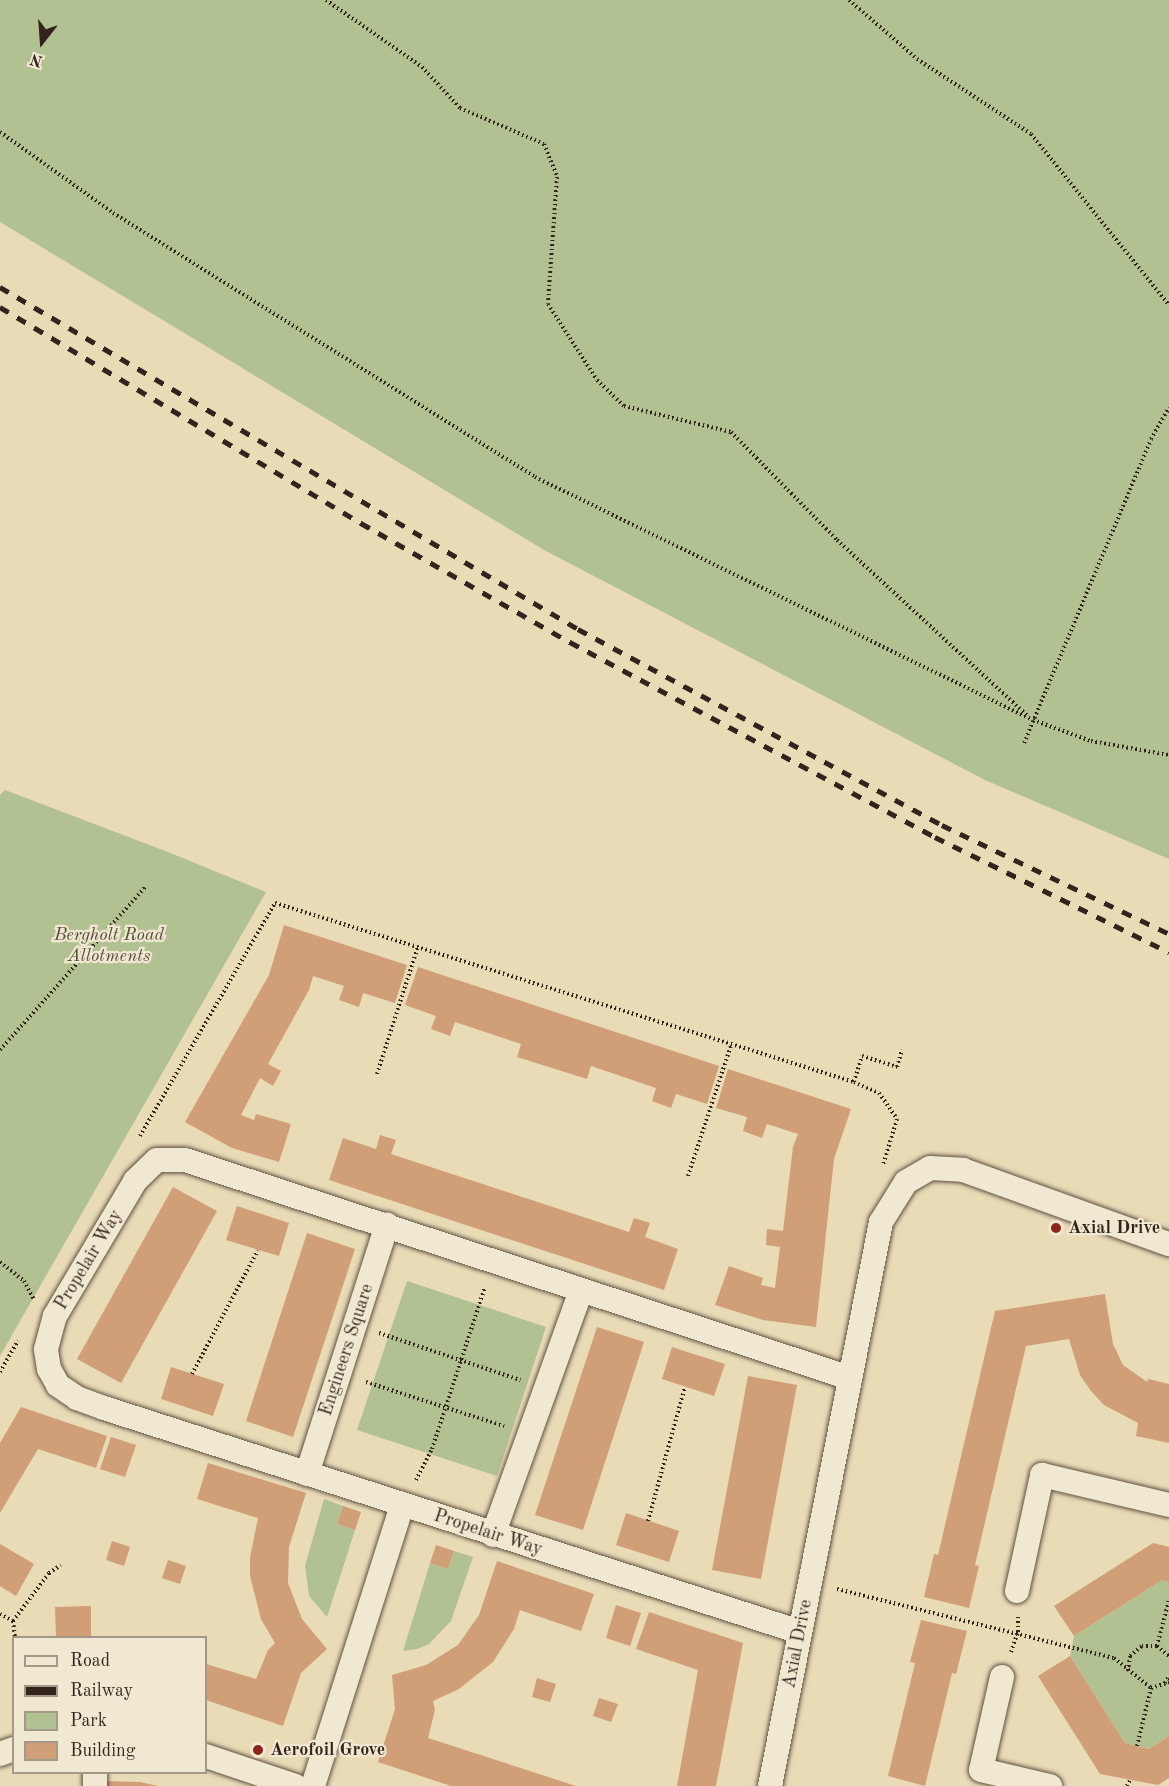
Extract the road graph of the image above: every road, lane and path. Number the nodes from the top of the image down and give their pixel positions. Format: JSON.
{"nodes":[{"id":1,"x":326,"y":0,"type":"edge"},
{"id":2,"x":849,"y":0,"type":"edge"},
{"id":3,"x":0,"y":132,"type":"edge"},
{"id":4,"x":1169,"y":305,"type":"edge"},
{"id":5,"x":1169,"y":408,"type":"edge"},
{"id":6,"x":1033,"y":720,"type":"junction"},
{"id":7,"x":1024,"y":743,"type":"dead end"},
{"id":8,"x":1169,"y":755,"type":"edge"},
{"id":9,"x":145,"y":887,"type":"dead end"},
{"id":10,"x":418,"y":946,"type":"junction"},
{"id":11,"x":731,"y":1045,"type":"junction"},
{"id":12,"x":0,"y":1050,"type":"edge"},
{"id":13,"x":902,"y":1050,"type":"dead end"},
{"id":14,"x":377,"y":1074,"type":"dead end"},
{"id":15,"x":854,"y":1082,"type":"junction"},
{"id":16,"x":137,"y":1141,"type":"dead end"},
{"id":17,"x":881,"y":1174,"type":"dead end"},
{"id":18,"x":688,"y":1176,"type":"dead end"},
{"id":19,"x":387,"y":1226,"type":"junction"},
{"id":20,"x":1169,"y":1244,"type":"edge"},
{"id":21,"x":258,"y":1250,"type":"dead end"},
{"id":22,"x":494,"y":1261,"type":"junction"},
{"id":23,"x":0,"y":1262,"type":"edge"},
{"id":24,"x":581,"y":1290,"type":"junction"},
{"id":25,"x":55,"y":1316,"type":"junction"},
{"id":26,"x":355,"y":1325,"type":"junction"},
{"id":27,"x":461,"y":1360,"type":"junction"},
{"id":28,"x":340,"y":1373,"type":"junction"},
{"id":29,"x":192,"y":1374,"type":"dead end"},
{"id":30,"x":850,"y":1378,"type":"junction"},
{"id":31,"x":685,"y":1387,"type":"dead end"},
{"id":32,"x":546,"y":1389,"type":"junction"},
{"id":33,"x":445,"y":1407,"type":"junction"},
{"id":34,"x":531,"y":1435,"type":"junction"},
{"id":35,"x":307,"y":1474,"type":"junction"},
{"id":36,"x":402,"y":1505,"type":"junction"},
{"id":37,"x":1169,"y":1505,"type":"edge"},
{"id":38,"x":648,"y":1521,"type":"dead end"},
{"id":39,"x":493,"y":1534,"type":"junction"},
{"id":40,"x":61,"y":1565,"type":"dead end"},
{"id":41,"x":810,"y":1582,"type":"junction"},
{"id":42,"x":1017,"y":1592,"type":"joint"},
{"id":43,"x":1169,"y":1600,"type":"edge"},
{"id":44,"x":0,"y":1614,"type":"edge"},
{"id":45,"x":13,"y":1621,"type":"junction"},
{"id":46,"x":800,"y":1632,"type":"junction"},
{"id":47,"x":1018,"y":1632,"type":"junction"},
{"id":48,"x":15,"y":1636,"type":"edge"},
{"id":49,"x":1157,"y":1646,"type":"junction"},
{"id":50,"x":1169,"y":1656,"type":"edge"},
{"id":51,"x":1128,"y":1671,"type":"junction"},
{"id":52,"x":1169,"y":1676,"type":"edge"},
{"id":53,"x":1002,"y":1677,"type":"joint"},
{"id":54,"x":1167,"y":1683,"type":"edge"},
{"id":55,"x":1151,"y":1688,"type":"junction"},
{"id":56,"x":1137,"y":1746,"type":"dead end"},
{"id":57,"x":207,"y":1756,"type":"edge"},
{"id":58,"x":1130,"y":1780,"type":"dead end"},
{"id":59,"x":295,"y":1786,"type":"edge"},
{"id":60,"x":313,"y":1786,"type":"edge"},
{"id":61,"x":770,"y":1786,"type":"edge"},
{"id":62,"x":1050,"y":1786,"type":"edge"},
{"id":63,"x":1127,"y":1786,"type":"edge"}],
"edges":[{"from":1,"to":6,"type":"path"},
{"from":2,"to":4,"type":"path"},
{"from":3,"to":6,"type":"path"},
{"from":5,"to":6,"type":"path"},
{"from":6,"to":7,"type":"path"},
{"from":6,"to":8,"type":"path"},
{"from":9,"to":12,"type":"path"},
{"from":10,"to":11,"type":"path"},
{"from":10,"to":14,"type":"path"},
{"from":10,"to":16,"type":"path"},
{"from":11,"to":15,"type":"path"},
{"from":11,"to":18,"type":"path"},
{"from":13,"to":15,"type":"path"},
{"from":15,"to":17,"type":"path"},
{"from":19,"to":22,"type":"street","name":"Propelair Way"},
{"from":19,"to":25,"type":"street","name":"Propelair Way"},
{"from":19,"to":26,"type":"street","name":"Engineers Square"},
{"from":20,"to":30,"type":"street","name":"Axial Drive"},
{"from":21,"to":29,"type":"path"},
{"from":22,"to":24,"type":"street","name":"Propelair Way"},
{"from":22,"to":27,"type":"path"},
{"from":23,"to":25,"type":"path"},
{"from":24,"to":30,"type":"street","name":"Propelair Way"},
{"from":24,"to":32,"type":"street"},
{"from":25,"to":35,"type":"street","name":"Propelair Way"},
{"from":26,"to":27,"type":"path"},
{"from":26,"to":28,"type":"street","name":"Engineers Square"},
{"from":27,"to":32,"type":"path"},
{"from":27,"to":33,"type":"path"},
{"from":28,"to":33,"type":"path"},
{"from":28,"to":35,"type":"street","name":"Engineers Square"},
{"from":30,"to":41,"type":"street","name":"Axial Drive"},
{"from":31,"to":38,"type":"path"},
{"from":32,"to":34,"type":"street"},
{"from":33,"to":34,"type":"path"},
{"from":33,"to":36,"type":"path"},
{"from":34,"to":39,"type":"street"},
{"from":35,"to":36,"type":"street","name":"Propelair Way"},
{"from":36,"to":39,"type":"street","name":"Propelair Way"},
{"from":36,"to":60,"type":"street"},
{"from":37,"to":42,"type":"street"},
{"from":39,"to":46,"type":"street","name":"Propelair Way"},
{"from":40,"to":45,"type":"path"},
{"from":41,"to":46,"type":"street","name":"Axial Drive"},
{"from":41,"to":47,"type":"path"},
{"from":42,"to":47,"type":"path"},
{"from":43,"to":49,"type":"path"},
{"from":44,"to":45,"type":"path"},
{"from":45,"to":48,"type":"path"},
{"from":46,"to":61,"type":"street","name":"Axial Drive"},
{"from":47,"to":51,"type":"path"},
{"from":47,"to":53,"type":"path"},
{"from":49,"to":50,"type":"path"},
{"from":49,"to":51,"type":"path"},
{"from":51,"to":55,"type":"path"},
{"from":52,"to":54,"type":"path"},
{"from":53,"to":62,"type":"street"},
{"from":54,"to":55,"type":"path"},
{"from":55,"to":56,"type":"path"},
{"from":57,"to":59,"type":"street"},
{"from":58,"to":63,"type":"path"}]}
